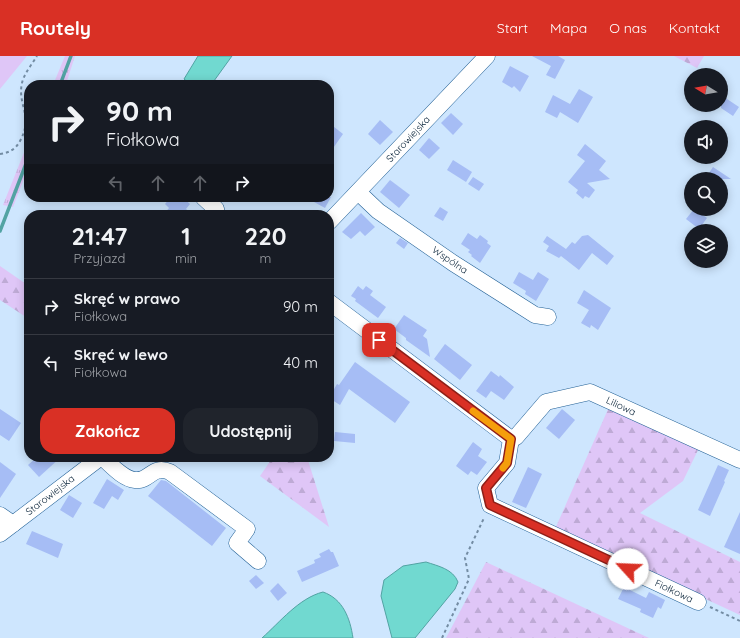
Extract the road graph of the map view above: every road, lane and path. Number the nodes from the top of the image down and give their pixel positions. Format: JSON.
{"nodes":[{"id":1,"x":37,"y":56,"type":"edge"},
{"id":2,"x":487,"y":56,"type":"edge"},
{"id":3,"x":24,"y":104,"type":"edge"},
{"id":4,"x":24,"y":134,"type":"edge"},
{"id":5,"x":0,"y":154,"type":"edge"},
{"id":6,"x":358,"y":192,"type":"junction"},
{"id":7,"x":209,"y":202,"type":"edge"},
{"id":8,"x":216,"y":210,"type":"edge"},
{"id":9,"x":334,"y":217,"type":"edge"},
{"id":10,"x":334,"y":306,"type":"edge"},
{"id":11,"x":548,"y":317,"type":"dead end"},
{"id":12,"x":511,"y":439,"type":"junction"},
{"id":13,"x":740,"y":460,"type":"edge"},
{"id":14,"x":94,"y":462,"type":"edge"},
{"id":15,"x":107,"y":462,"type":"edge"},
{"id":16,"x":490,"y":505,"type":"junction"},
{"id":17,"x":0,"y":515,"type":"edge"},
{"id":18,"x":13,"y":524,"type":"junction"},
{"id":19,"x":0,"y":534,"type":"edge"},
{"id":20,"x":258,"y":561,"type":"dead end"},
{"id":21,"x":698,"y":602,"type":"joint"},
{"id":22,"x":740,"y":620,"type":"edge"},
{"id":23,"x":442,"y":638,"type":"edge"}],
"edges":[{"from":1,"to":3,"type":"path"},
{"from":2,"to":6,"type":"street","name":"Starowiejska"},
{"from":4,"to":5,"type":"path"},
{"from":6,"to":9,"type":"street","name":"Starowiejska"},
{"from":6,"to":11,"type":"street","name":"Wspólna"},
{"from":7,"to":8,"type":"street"},
{"from":10,"to":12,"type":"street"},
{"from":12,"to":13,"type":"street","name":"Liliowa"},
{"from":12,"to":16,"type":"street"},
{"from":14,"to":18,"type":"street","name":"Starowiejska"},
{"from":15,"to":20,"type":"street"},
{"from":16,"to":21,"type":"street","name":"Fiołkowa"},
{"from":16,"to":23,"type":"path"},
{"from":17,"to":18,"type":"street"},
{"from":18,"to":19,"type":"street","name":"Starowiejska"},
{"from":21,"to":22,"type":"path"}]}
